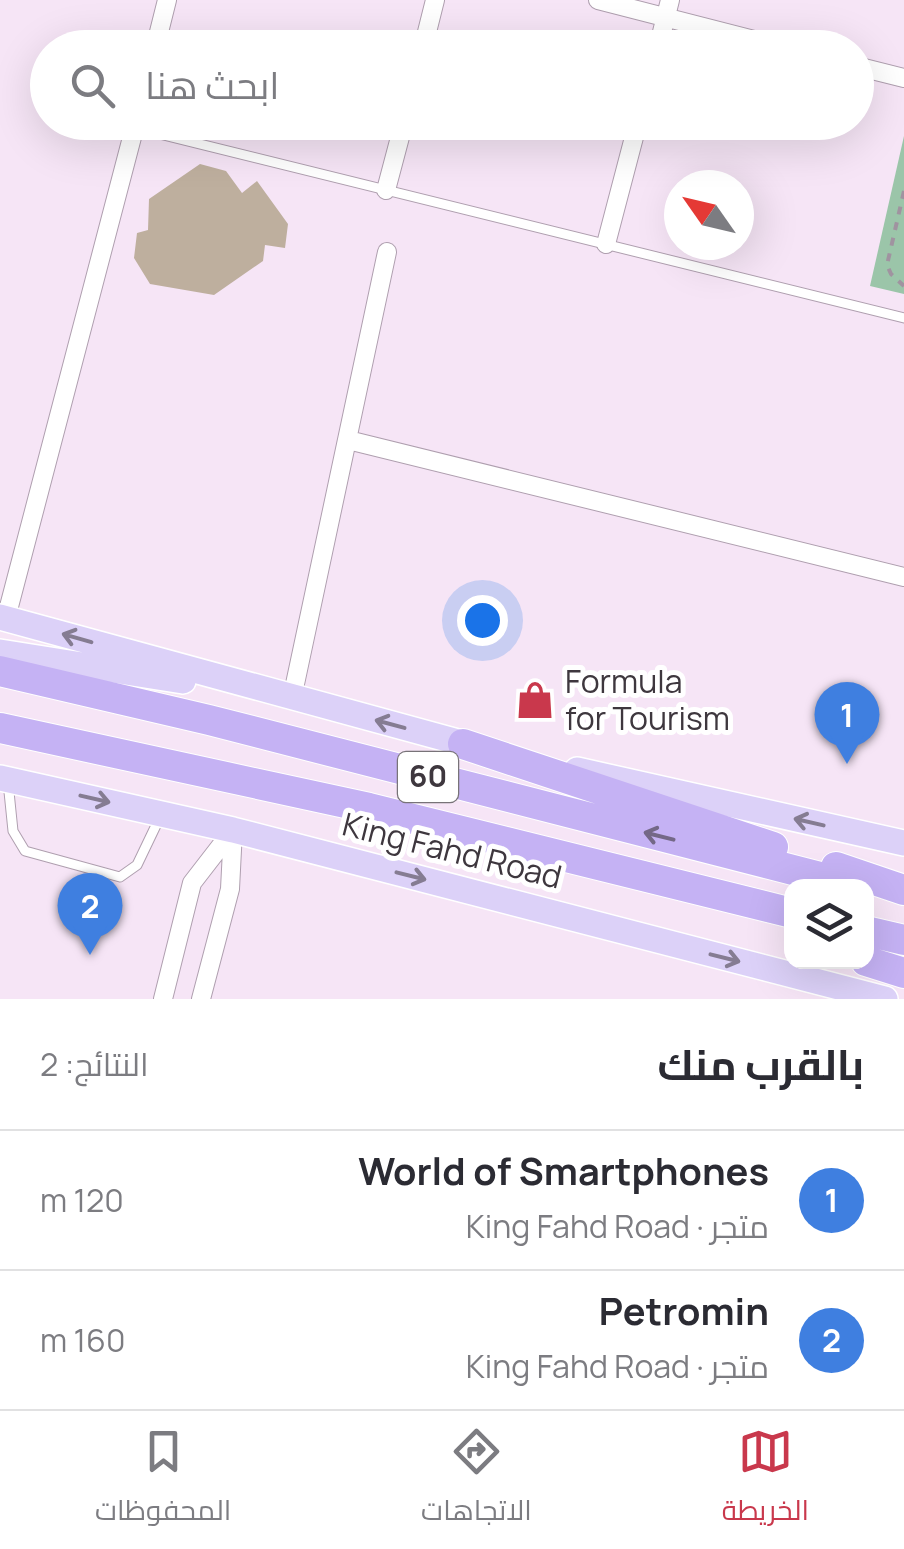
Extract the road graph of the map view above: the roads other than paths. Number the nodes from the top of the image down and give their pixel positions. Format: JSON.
{"nodes":[{"id":1,"x":167,"y":0,"type":"edge"},
{"id":2,"x":435,"y":0,"type":"edge"},
{"id":3,"x":598,"y":0,"type":"edge"},
{"id":4,"x":668,"y":9,"type":"edge"},
{"id":5,"x":160,"y":30,"type":"edge"},
{"id":6,"x":428,"y":30,"type":"edge"},
{"id":7,"x":731,"y":30,"type":"edge"},
{"id":8,"x":874,"y":70,"type":"edge"},
{"id":9,"x":904,"y":78,"type":"edge"},
{"id":10,"x":131,"y":140,"type":"edge"},
{"id":11,"x":193,"y":140,"type":"edge"},
{"id":12,"x":399,"y":140,"type":"edge"},
{"id":13,"x":633,"y":140,"type":"edge"},
{"id":14,"x":386,"y":190,"type":"junction"},
{"id":15,"x":606,"y":244,"type":"junction"},
{"id":16,"x":387,"y":252,"type":"dead end"},
{"id":17,"x":904,"y":318,"type":"edge"},
{"id":18,"x":348,"y":440,"type":"junction"},
{"id":19,"x":904,"y":577,"type":"edge"},
{"id":20,"x":3,"y":617,"type":"edge"},
{"id":21,"x":0,"y":652,"type":"edge"},
{"id":22,"x":0,"y":671,"type":"edge"},
{"id":23,"x":292,"y":698,"type":"junction"},
{"id":24,"x":0,"y":728,"type":"edge"},
{"id":25,"x":464,"y":744,"type":"junction"},
{"id":26,"x":4,"y":779,"type":"edge"},
{"id":27,"x":161,"y":814,"type":"junction"},
{"id":28,"x":233,"y":830,"type":"junction"},
{"id":29,"x":904,"y":843,"type":"edge"},
{"id":30,"x":828,"y":879,"type":"edge"},
{"id":31,"x":674,"y":884,"type":"junction"},
{"id":32,"x":904,"y":890,"type":"edge"},
{"id":33,"x":874,"y":892,"type":"edge"},
{"id":34,"x":904,"y":899,"type":"edge"},
{"id":35,"x":784,"y":910,"type":"edge"},
{"id":36,"x":784,"y":929,"type":"edge"},
{"id":37,"x":874,"y":933,"type":"edge"},
{"id":38,"x":904,"y":940,"type":"edge"},
{"id":39,"x":874,"y":963,"type":"edge"},
{"id":40,"x":904,"y":973,"type":"edge"},
{"id":41,"x":162,"y":999,"type":"edge"},
{"id":42,"x":202,"y":999,"type":"edge"},
{"id":43,"x":885,"y":999,"type":"edge"}],
"edges":[{"from":1,"to":5,"type":"street"},
{"from":2,"to":6,"type":"street"},
{"from":3,"to":4,"type":"street"},
{"from":4,"to":7,"type":"street"},
{"from":8,"to":9,"type":"street"},
{"from":10,"to":20,"type":"street"},
{"from":11,"to":14,"type":"lane"},
{"from":12,"to":14,"type":"street"},
{"from":13,"to":15,"type":"street"},
{"from":14,"to":15,"type":"lane"},
{"from":15,"to":17,"type":"lane"},
{"from":16,"to":18,"type":"street"},
{"from":18,"to":19,"type":"street"},
{"from":18,"to":23,"type":"street"},
{"from":23,"to":20,"type":"main road","one_way":true},
{"from":21,"to":23,"type":"main road"},
{"from":30,"to":22,"type":"highway","name":"King Fahd Road","number":"60","one_way":true},
{"from":25,"to":23,"type":"main road","one_way":true},
{"from":24,"to":31,"type":"highway","name":"King Fahd Road","number":"60"},
{"from":29,"to":25,"type":"main road","one_way":true},
{"from":25,"to":32,"type":"highway"},
{"from":26,"to":27,"type":"main road","name":"King Fahd Road","one_way":true},
{"from":26,"to":27,"type":"lane"},
{"from":27,"to":28,"type":"main road","name":"King Fahd Road"},
{"from":28,"to":41,"type":"street"},
{"from":28,"to":42,"type":"street"},
{"from":28,"to":43,"type":"main road","name":"King Fahd Road","one_way":true},
{"from":31,"to":35,"type":"highway","name":"King Fahd Road","number":"60"},
{"from":31,"to":36,"type":"highway"},
{"from":33,"to":34,"type":"highway"},
{"from":37,"to":38,"type":"highway"},
{"from":39,"to":40,"type":"highway"}]}
